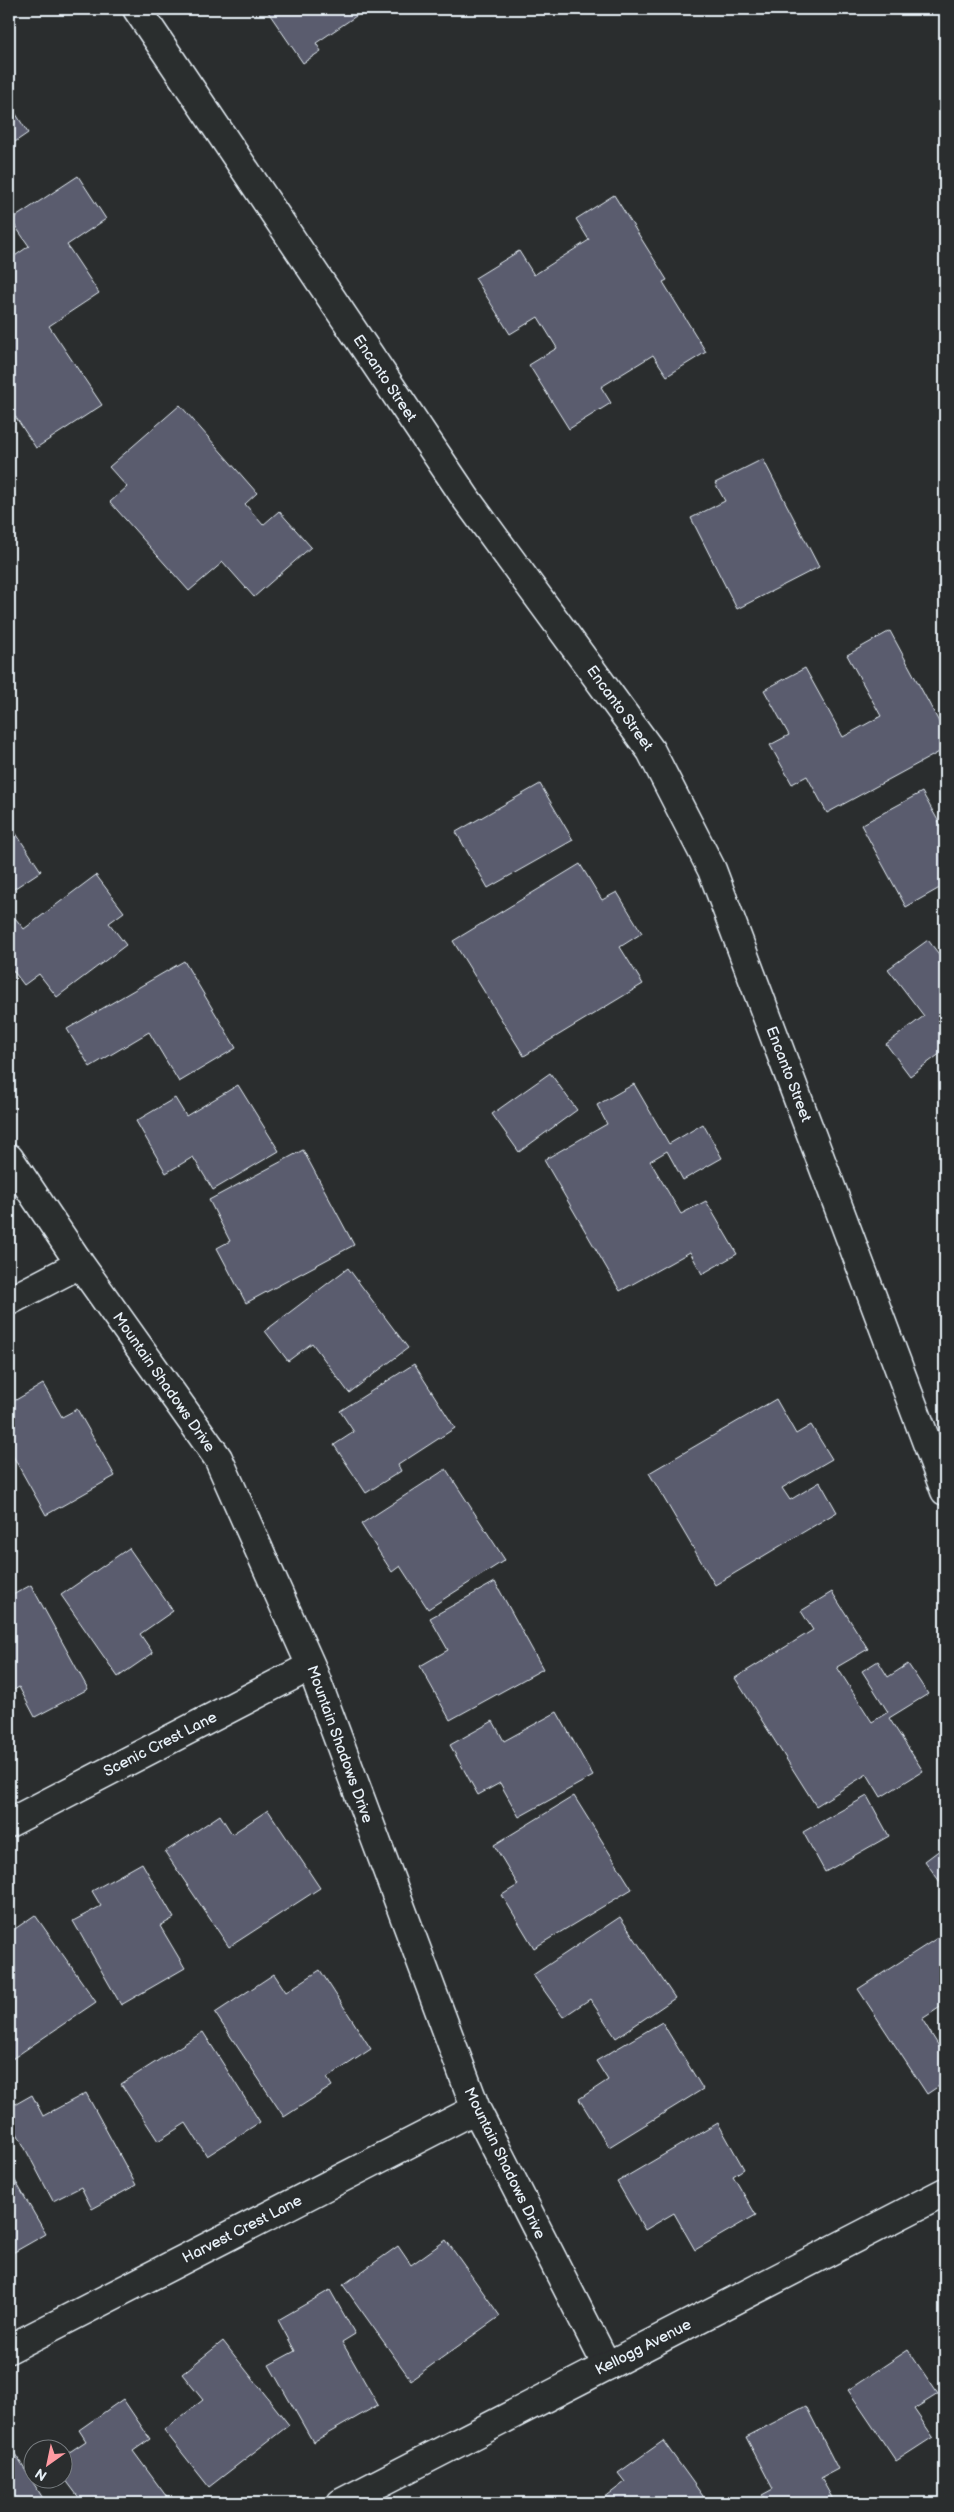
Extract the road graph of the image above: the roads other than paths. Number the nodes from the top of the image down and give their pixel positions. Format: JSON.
{"nodes":[{"id":1,"x":137,"y":9,"type":"edge"},
{"id":2,"x":9,"y":1158,"type":"edge"},
{"id":3,"x":80,"y":1264,"type":"junction"},
{"id":4,"x":9,"y":1301,"type":"edge"},
{"id":5,"x":945,"y":1491,"type":"edge"},
{"id":6,"x":311,"y":1666,"type":"junction"},
{"id":7,"x":9,"y":1822,"type":"edge"},
{"id":8,"x":476,"y":2109,"type":"junction"},
{"id":9,"x":945,"y":2192,"type":"edge"},
{"id":10,"x":9,"y":2349,"type":"edge"},
{"id":11,"x":607,"y":2366,"type":"junction"},
{"id":12,"x":341,"y":2503,"type":"edge"}],
"edges":[{"from":1,"to":5,"type":"street","name":"Encanto Street"},
{"from":2,"to":3,"type":"street","name":"Mountain Shadows Drive"},
{"from":3,"to":4,"type":"street"},
{"from":3,"to":6,"type":"street","name":"Mountain Shadows Drive"},
{"from":6,"to":7,"type":"street","name":"Scenic Crest Lane"},
{"from":6,"to":8,"type":"street","name":"Mountain Shadows Drive"},
{"from":8,"to":10,"type":"street","name":"Harvest Crest Lane"},
{"from":8,"to":11,"type":"street","name":"Mountain Shadows Drive"},
{"from":9,"to":11,"type":"street","name":"Kellogg Avenue"},
{"from":11,"to":12,"type":"street","name":"Kellogg Avenue"}]}
